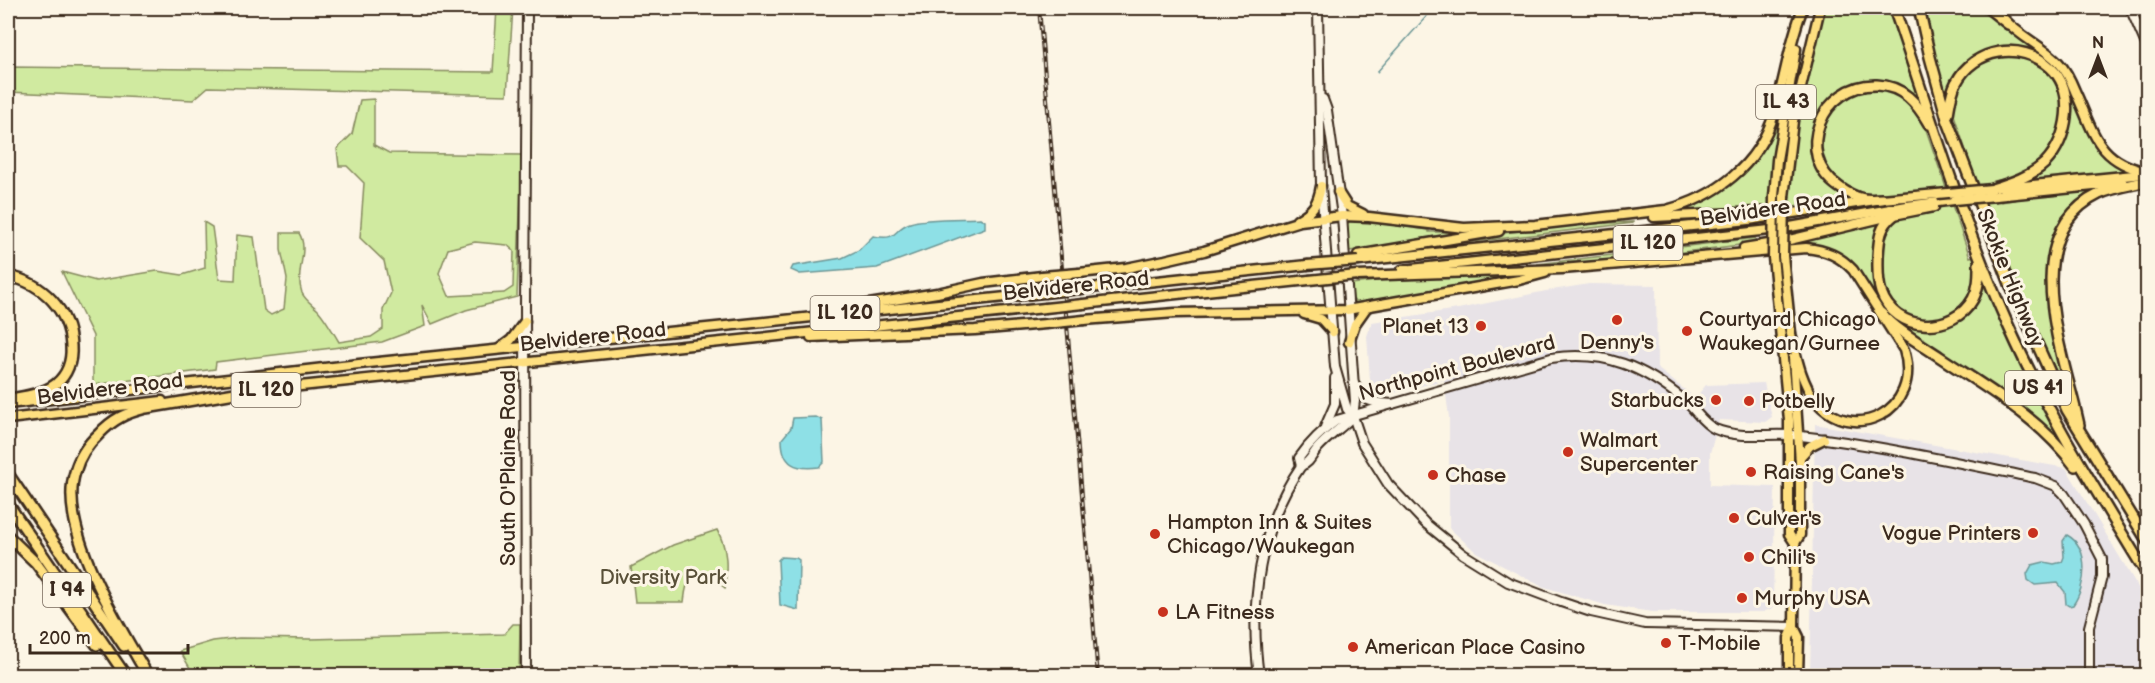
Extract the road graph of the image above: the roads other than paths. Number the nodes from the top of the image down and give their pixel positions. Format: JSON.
{"nodes":[{"id":1,"x":527,"y":8,"type":"edge"},
{"id":2,"x":1318,"y":8,"type":"edge"},
{"id":3,"x":1803,"y":8,"type":"edge"},
{"id":4,"x":1820,"y":8,"type":"edge"},
{"id":5,"x":1894,"y":8,"type":"edge"},
{"id":6,"x":1919,"y":8,"type":"edge"},
{"id":7,"x":1988,"y":8,"type":"edge"},
{"id":8,"x":1993,"y":8,"type":"edge"},
{"id":9,"x":2130,"y":8,"type":"edge"},
{"id":10,"x":2008,"y":24,"type":"junction"},
{"id":11,"x":2148,"y":49,"type":"edge"},
{"id":12,"x":1320,"y":93,"type":"junction"},
{"id":13,"x":1947,"y":119,"type":"junction"},
{"id":14,"x":1939,"y":142,"type":"junction"},
{"id":15,"x":2148,"y":172,"type":"edge"},
{"id":16,"x":2148,"y":181,"type":"edge"},
{"id":17,"x":1321,"y":186,"type":"junction"},
{"id":18,"x":1338,"y":192,"type":"junction"},
{"id":19,"x":1994,"y":193,"type":"junction"},
{"id":20,"x":1882,"y":199,"type":"junction"},
{"id":21,"x":1938,"y":200,"type":"junction"},
{"id":22,"x":1820,"y":208,"type":"junction"},
{"id":23,"x":1894,"y":214,"type":"junction"},
{"id":24,"x":1342,"y":216,"type":"junction"},
{"id":25,"x":1369,"y":217,"type":"junction"},
{"id":26,"x":1323,"y":218,"type":"junction"},
{"id":27,"x":1597,"y":218,"type":"junction"},
{"id":28,"x":1291,"y":223,"type":"junction"},
{"id":29,"x":1535,"y":225,"type":"junction"},
{"id":30,"x":1684,"y":257,"type":"junction"},
{"id":31,"x":1359,"y":258,"type":"junction"},
{"id":32,"x":1980,"y":258,"type":"junction"},
{"id":33,"x":1562,"y":269,"type":"junction"},
{"id":34,"x":8,"y":276,"type":"edge"},
{"id":35,"x":1357,"y":276,"type":"junction"},
{"id":36,"x":1367,"y":307,"type":"junction"},
{"id":37,"x":1347,"y":310,"type":"junction"},
{"id":38,"x":1331,"y":311,"type":"junction"},
{"id":39,"x":1292,"y":312,"type":"junction"},
{"id":40,"x":1881,"y":313,"type":"junction"},
{"id":41,"x":525,"y":321,"type":"junction"},
{"id":42,"x":743,"y":324,"type":"junction"},
{"id":43,"x":1790,"y":330,"type":"junction"},
{"id":44,"x":1333,"y":332,"type":"junction"},
{"id":45,"x":727,"y":340,"type":"junction"},
{"id":46,"x":1349,"y":342,"type":"junction"},
{"id":47,"x":525,"y":347,"type":"junction"},
{"id":48,"x":497,"y":350,"type":"junction"},
{"id":49,"x":525,"y":362,"type":"junction"},
{"id":50,"x":1335,"y":368,"type":"junction"},
{"id":51,"x":1353,"y":381,"type":"junction"},
{"id":52,"x":241,"y":392,"type":"junction"},
{"id":53,"x":8,"y":399,"type":"edge"},
{"id":54,"x":8,"y":404,"type":"edge"},
{"id":55,"x":1396,"y":404,"type":"junction"},
{"id":56,"x":1353,"y":416,"type":"junction"},
{"id":57,"x":8,"y":419,"type":"edge"},
{"id":58,"x":2081,"y":434,"type":"junction"},
{"id":59,"x":1317,"y":435,"type":"junction"},
{"id":60,"x":1789,"y":435,"type":"junction"},
{"id":61,"x":1799,"y":435,"type":"junction"},
{"id":62,"x":1824,"y":439,"type":"junction"},
{"id":63,"x":1800,"y":457,"type":"junction"},
{"id":64,"x":1301,"y":466,"type":"junction"},
{"id":65,"x":8,"y":474,"type":"edge"},
{"id":66,"x":8,"y":504,"type":"edge"},
{"id":67,"x":2108,"y":512,"type":"junction"},
{"id":68,"x":8,"y":536,"type":"edge"},
{"id":69,"x":2148,"y":542,"type":"edge"},
{"id":70,"x":1795,"y":543,"type":"junction"},
{"id":71,"x":2148,"y":576,"type":"edge"},
{"id":72,"x":1794,"y":627,"type":"junction"},
{"id":73,"x":120,"y":675,"type":"edge"},
{"id":74,"x":126,"y":675,"type":"edge"},
{"id":75,"x":146,"y":675,"type":"edge"},
{"id":76,"x":526,"y":675,"type":"edge"},
{"id":77,"x":1259,"y":675,"type":"edge"},
{"id":78,"x":1789,"y":675,"type":"edge"},
{"id":79,"x":1798,"y":675,"type":"edge"},
{"id":80,"x":2089,"y":675,"type":"edge"}],
"edges":[{"from":1,"to":41,"type":"street","name":"South O'Plaine Road"},
{"from":2,"to":12,"type":"street"},
{"from":3,"to":27,"type":"main road"},
{"from":3,"to":60,"type":"main road","number":"IL 43","bridge":true},
{"from":4,"to":43,"type":"main road","number":"IL 43","bridge":true},
{"from":5,"to":14,"type":"highway","name":"Skokie Highway","number":"US 41"},
{"from":6,"to":13,"type":"highway","name":"Skokie Highway","number":"US 41"},
{"from":7,"to":10,"type":"highway"},
{"from":8,"to":10,"type":"main road"},
{"from":9,"to":11,"type":"street"},
{"from":10,"to":15,"type":"main road"},
{"from":12,"to":17,"type":"street"},
{"from":12,"to":18,"type":"street"},
{"from":13,"to":19,"type":"highway"},
{"from":13,"to":58,"type":"highway","name":"Skokie Highway","number":"US 41"},
{"from":14,"to":20,"type":"highway"},
{"from":14,"to":32,"type":"highway","name":"Skokie Highway","number":"US 41"},
{"from":15,"to":19,"type":"main road","name":"Belvidere Road","number":"IL 120"},
{"from":16,"to":19,"type":"main road","name":"Belvidere Road","number":"IL 120"},
{"from":16,"to":58,"type":"highway"},
{"from":17,"to":26,"type":"street"},
{"from":17,"to":28,"type":"main road"},
{"from":18,"to":24,"type":"street"},
{"from":18,"to":25,"type":"main road"},
{"from":19,"to":21,"type":"main road","name":"Belvidere Road","number":"IL 120","bridge":true},
{"from":19,"to":21,"type":"main road","name":"Belvidere Road","number":"IL 120","bridge":true},
{"from":20,"to":21,"type":"main road","name":"Belvidere Road","number":"IL 120"},
{"from":20,"to":22,"type":"main road","name":"Belvidere Road","number":"IL 120"},
{"from":21,"to":23,"type":"main road"},
{"from":21,"to":35,"type":"main road","name":"Belvidere Road","number":"IL 120"},
{"from":22,"to":27,"type":"main road"},
{"from":22,"to":31,"type":"main road","name":"Belvidere Road","number":"IL 120"},
{"from":23,"to":30,"type":"main road"},
{"from":23,"to":32,"type":"highway"},
{"from":24,"to":25,"type":"main road"},
{"from":24,"to":26,"type":"main road"},
{"from":24,"to":37,"type":"street"},
{"from":25,"to":29,"type":"main road"},
{"from":26,"to":28,"type":"main road"},
{"from":26,"to":38,"type":"street"},
{"from":27,"to":29,"type":"main road"},
{"from":28,"to":42,"type":"main road","bridge":true},
{"from":29,"to":31,"type":"main road"},
{"from":30,"to":33,"type":"main road"},
{"from":30,"to":40,"type":"main road"},
{"from":31,"to":42,"type":"main road","name":"Belvidere Road","number":"IL 120","bridge":true},
{"from":32,"to":67,"type":"highway","name":"Skokie Highway","number":"US 41"},
{"from":33,"to":35,"type":"main road"},
{"from":33,"to":36,"type":"main road"},
{"from":34,"to":53,"type":"highway"},
{"from":35,"to":45,"type":"main road","name":"Belvidere Road","number":"IL 120","bridge":true},
{"from":36,"to":37,"type":"main road"},
{"from":36,"to":46,"type":"main road"},
{"from":37,"to":38,"type":"main road"},
{"from":37,"to":46,"type":"street"},
{"from":38,"to":39,"type":"main road"},
{"from":38,"to":44,"type":"street"},
{"from":39,"to":44,"type":"main road"},
{"from":39,"to":45,"type":"main road","bridge":true},
{"from":40,"to":43,"type":"main road"},
{"from":40,"to":67,"type":"highway"},
{"from":41,"to":47,"type":"street","name":"South O'Plaine Road"},
{"from":41,"to":48,"type":"main road"},
{"from":42,"to":47,"type":"main road","name":"Belvidere Road","number":"IL 120"},
{"from":43,"to":61,"type":"main road","number":"IL 43"},
{"from":44,"to":50,"type":"street"},
{"from":45,"to":49,"type":"main road","name":"Belvidere Road","number":"IL 120"},
{"from":46,"to":51,"type":"street"},
{"from":47,"to":48,"type":"main road","name":"Belvidere Road","number":"IL 120"},
{"from":47,"to":49,"type":"street","name":"South O'Plaine Road"},
{"from":48,"to":54,"type":"main road","name":"Belvidere Road","number":"IL 120"},
{"from":49,"to":52,"type":"main road","name":"Belvidere Road","number":"IL 120"},
{"from":49,"to":76,"type":"street","name":"South O'Plaine Road"},
{"from":50,"to":56,"type":"street"},
{"from":50,"to":59,"type":"street"},
{"from":51,"to":55,"type":"street"},
{"from":51,"to":56,"type":"street"},
{"from":52,"to":57,"type":"main road","name":"Belvidere Road","number":"IL 120"},
{"from":52,"to":75,"type":"highway"},
{"from":55,"to":56,"type":"street","name":"Northpoint Boulevard"},
{"from":55,"to":60,"type":"street","name":"Northpoint Boulevard"},
{"from":56,"to":59,"type":"street","name":"Northpoint Boulevard"},
{"from":56,"to":64,"type":"street"},
{"from":56,"to":72,"type":"street"},
{"from":58,"to":69,"type":"highway","name":"Skokie Highway","number":"US 41"},
{"from":59,"to":64,"type":"street"},
{"from":60,"to":61,"type":"street","name":"Northpoint Boulevard"},
{"from":60,"to":70,"type":"main road"},
{"from":61,"to":62,"type":"street","name":"Northpoint Boulevard"},
{"from":61,"to":63,"type":"main road","number":"IL 43"},
{"from":62,"to":63,"type":"main road"},
{"from":62,"to":80,"type":"street","name":"Northpoint Boulevard"},
{"from":63,"to":70,"type":"main road","number":"IL 43"},
{"from":64,"to":77,"type":"street"},
{"from":65,"to":75,"type":"highway","number":"I 94"},
{"from":66,"to":74,"type":"highway","number":"I 94"},
{"from":67,"to":71,"type":"highway","name":"Skokie Highway","number":"US 41"},
{"from":68,"to":73,"type":"highway"},
{"from":70,"to":72,"type":"main road","number":"IL 43"},
{"from":72,"to":78,"type":"main road","number":"IL 43"},
{"from":72,"to":79,"type":"main road","number":"IL 43"}]}
